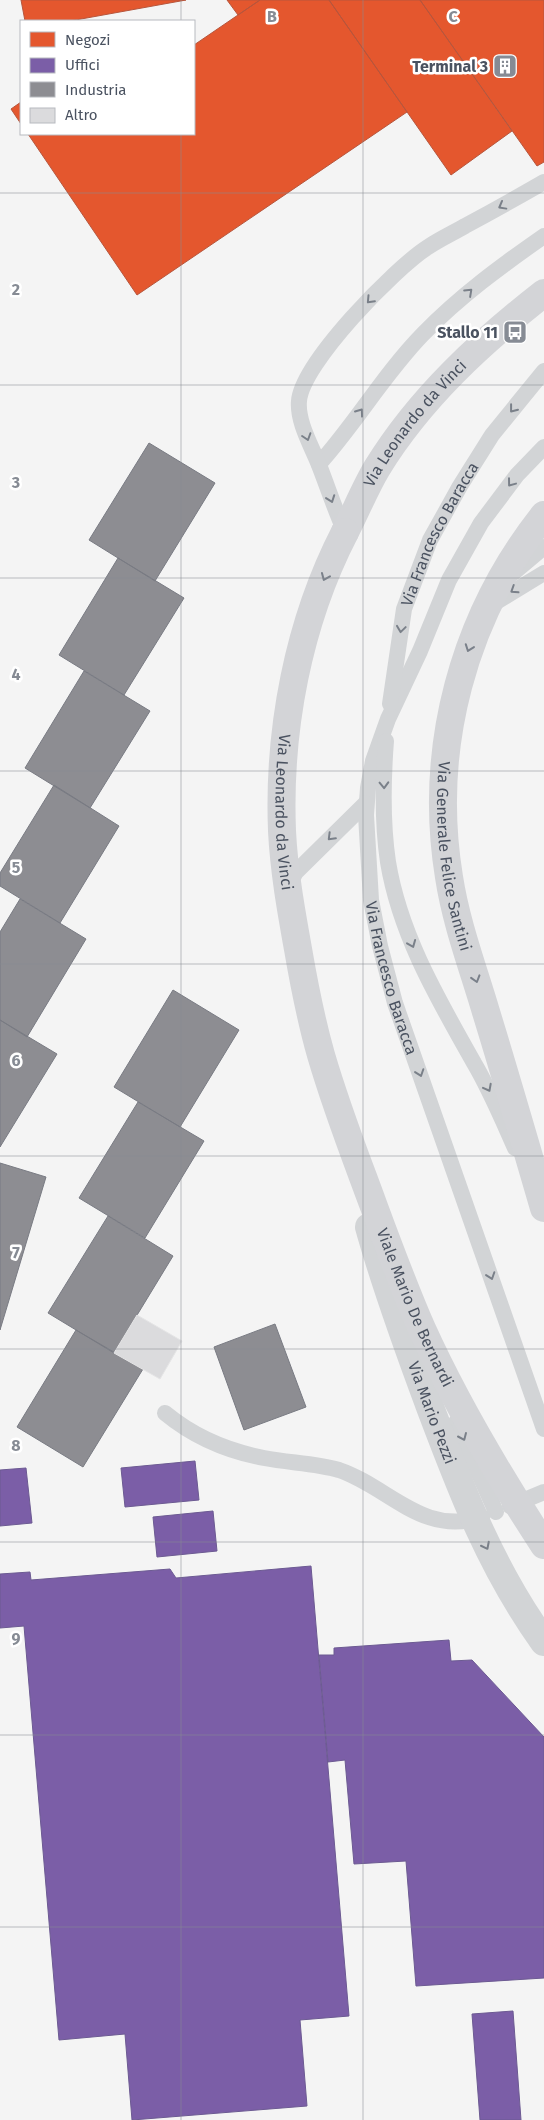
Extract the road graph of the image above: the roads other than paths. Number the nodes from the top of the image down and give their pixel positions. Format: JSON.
{"nodes":[{"id":1,"x":544,"y":182,"type":"edge"},
{"id":2,"x":544,"y":236,"type":"edge"},
{"id":3,"x":544,"y":293,"type":"edge"},
{"id":4,"x":544,"y":371,"type":"edge"},
{"id":5,"x":544,"y":447,"type":"edge"},
{"id":6,"x":319,"y":464,"type":"junction"},
{"id":7,"x":544,"y":515,"type":"edge"},
{"id":8,"x":345,"y":532,"type":"junction"},
{"id":9,"x":544,"y":547,"type":"edge"},
{"id":10,"x":544,"y":573,"type":"edge"},
{"id":11,"x":499,"y":584,"type":"junction"},
{"id":12,"x":485,"y":609,"type":"junction"},
{"id":13,"x":388,"y":719,"type":"junction"},
{"id":14,"x":366,"y":803,"type":"junction"},
{"id":15,"x":320,"y":1053,"type":"junction"},
{"id":16,"x":544,"y":1208,"type":"edge"},
{"id":17,"x":544,"y":1222,"type":"edge"},
{"id":18,"x":165,"y":1413,"type":"dead end"},
{"id":19,"x":544,"y":1429,"type":"edge"},
{"id":20,"x":544,"y":1492,"type":"edge"},
{"id":21,"x":496,"y":1512,"type":"junction"},
{"id":22,"x":544,"y":1545,"type":"edge"},
{"id":23,"x":544,"y":1642,"type":"edge"}],
"edges":[{"from":1,"to":6,"type":"lane","one_way":true},
{"from":6,"to":2,"type":"lane","one_way":true},
{"from":3,"to":8,"type":"main road","name":"Via Leonardo da Vinci"},
{"from":4,"to":13,"type":"lane","name":"Via Francesco Baracca","one_way":true},
{"from":5,"to":13,"type":"lane","name":"Via Francesco Baracca","one_way":true},
{"from":6,"to":8,"type":"lane","one_way":true},
{"from":7,"to":11,"type":"main road","name":"Via Generale Felice Santini"},
{"from":8,"to":15,"type":"main road","name":"Via Leonardo da Vinci","one_way":true,"bridge":true},
{"from":9,"to":11,"type":"lane"},
{"from":10,"to":12,"type":"lane","one_way":true},
{"from":11,"to":12,"type":"main road","name":"Via Generale Felice Santini"},
{"from":12,"to":16,"type":"main road","name":"Via Generale Felice Santini","one_way":true},
{"from":13,"to":14,"type":"lane","name":"Via Francesco Baracca"},
{"from":13,"to":17,"type":"lane","one_way":true},
{"from":14,"to":19,"type":"lane","name":"Via Francesco Baracca","one_way":true},
{"from":14,"to":21,"type":"lane","one_way":true},
{"from":15,"to":22,"type":"main road","name":"Viale Mario De Bernardi","bridge":true},
{"from":15,"to":23,"type":"street","name":"Via Mario Pezzi","one_way":true,"bridge":true},
{"from":18,"to":21,"type":"lane"},
{"from":20,"to":21,"type":"lane"}]}
